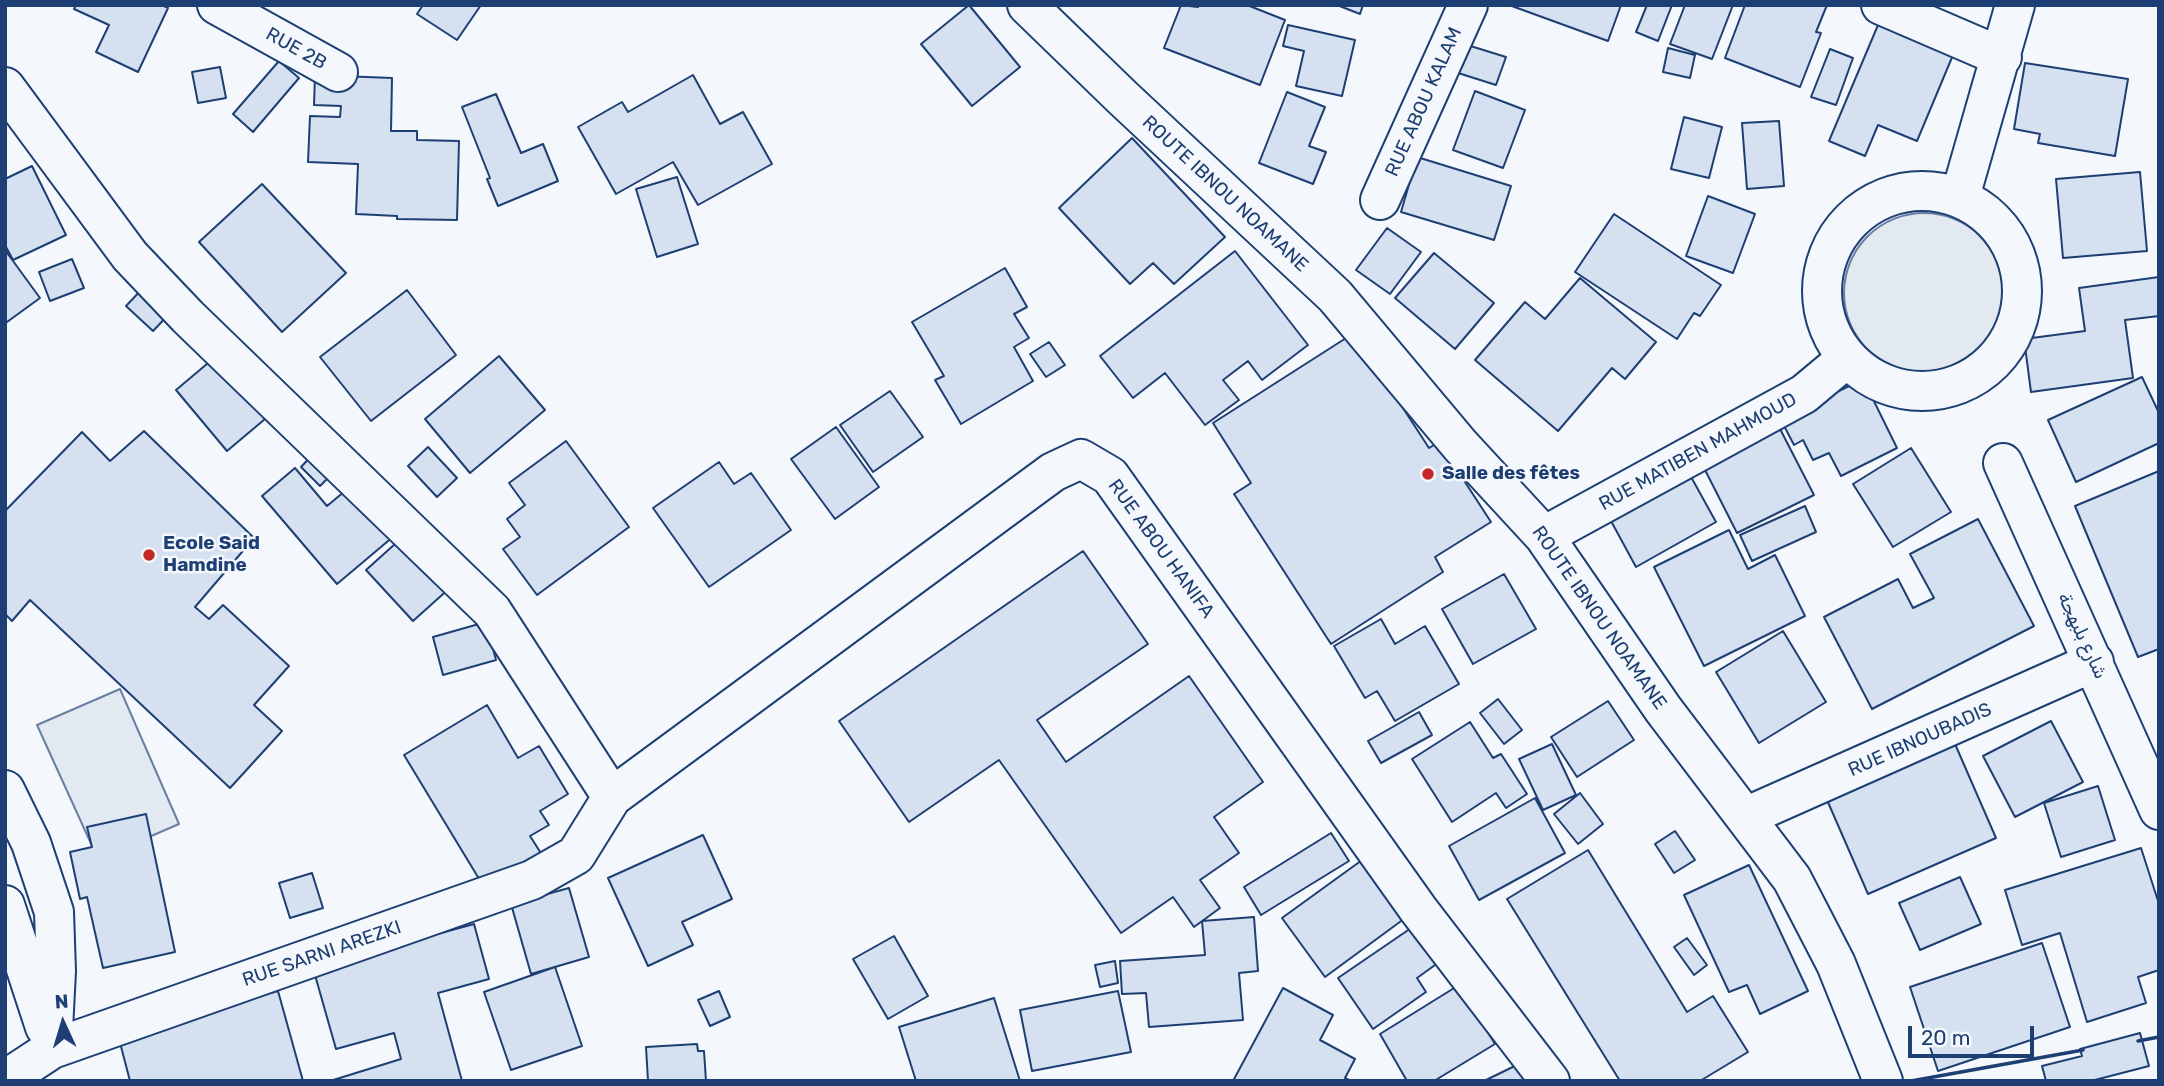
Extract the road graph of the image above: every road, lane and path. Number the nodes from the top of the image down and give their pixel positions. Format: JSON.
{"nodes":[{"id":1,"x":217,"y":5,"type":"edge"},
{"id":2,"x":1027,"y":5,"type":"edge"},
{"id":3,"x":1468,"y":5,"type":"edge"},
{"id":4,"x":1881,"y":5,"type":"edge"},
{"id":5,"x":2015,"y":5,"type":"edge"},
{"id":6,"x":2002,"y":57,"type":"junction"},
{"id":7,"x":338,"y":72,"type":"dead end"},
{"id":8,"x":5,"y":87,"type":"edge"},
{"id":9,"x":1960,"y":197,"type":"junction"},
{"id":10,"x":1380,"y":200,"type":"dead end"},
{"id":11,"x":1846,"y":359,"type":"junction"},
{"id":12,"x":2003,"y":463,"type":"dead end"},
{"id":13,"x":1544,"y":536,"type":"junction"},
{"id":14,"x":2094,"y":662,"type":"junction"},
{"id":15,"x":5,"y":790,"type":"edge"},
{"id":16,"x":612,"y":797,"type":"junction"},
{"id":17,"x":2159,"y":810,"type":"edge"},
{"id":18,"x":1745,"y":817,"type":"junction"},
{"id":19,"x":5,"y":905,"type":"edge"},
{"id":20,"x":52,"y":1049,"type":"junction"},
{"id":21,"x":5,"y":1080,"type":"edge"},
{"id":22,"x":1550,"y":1081,"type":"edge"},
{"id":23,"x":1883,"y":1081,"type":"edge"}],
"edges":[{"from":1,"to":7,"type":"street","name":"RUE 2B"},
{"from":2,"to":13,"type":"street","name":"ROUTE IBNOU NOAMANE"},
{"from":3,"to":10,"type":"street","name":"RUE ABOU KALAM"},
{"from":4,"to":6,"type":"street"},
{"from":5,"to":6,"type":"street"},
{"from":6,"to":9,"type":"street"},
{"from":8,"to":16,"type":"street"},
{"from":9,"to":11,"type":"street"},
{"from":9,"to":11,"type":"street"},
{"from":11,"to":13,"type":"street","name":"RUE MATIBEN MAHMOUD"},
{"from":12,"to":14,"type":"street","name":"شارع بلبهجة"},
{"from":13,"to":18,"type":"street","name":"ROUTE IBNOU NOAMANE"},
{"from":14,"to":17,"type":"street","name":"شارع بلبهجة"},
{"from":14,"to":18,"type":"street","name":"RUE IBNOUBADIS"},
{"from":15,"to":20,"type":"street"},
{"from":16,"to":20,"type":"street","name":"RUE SARNI AREZKI"},
{"from":16,"to":22,"type":"street","name":"RUE ABOU HANIFA"},
{"from":18,"to":23,"type":"street","name":"ROUTE IBNOU NOAMANE"},
{"from":19,"to":20,"type":"street"},
{"from":20,"to":21,"type":"street","name":"RUE SARNI AREZKI"}]}
